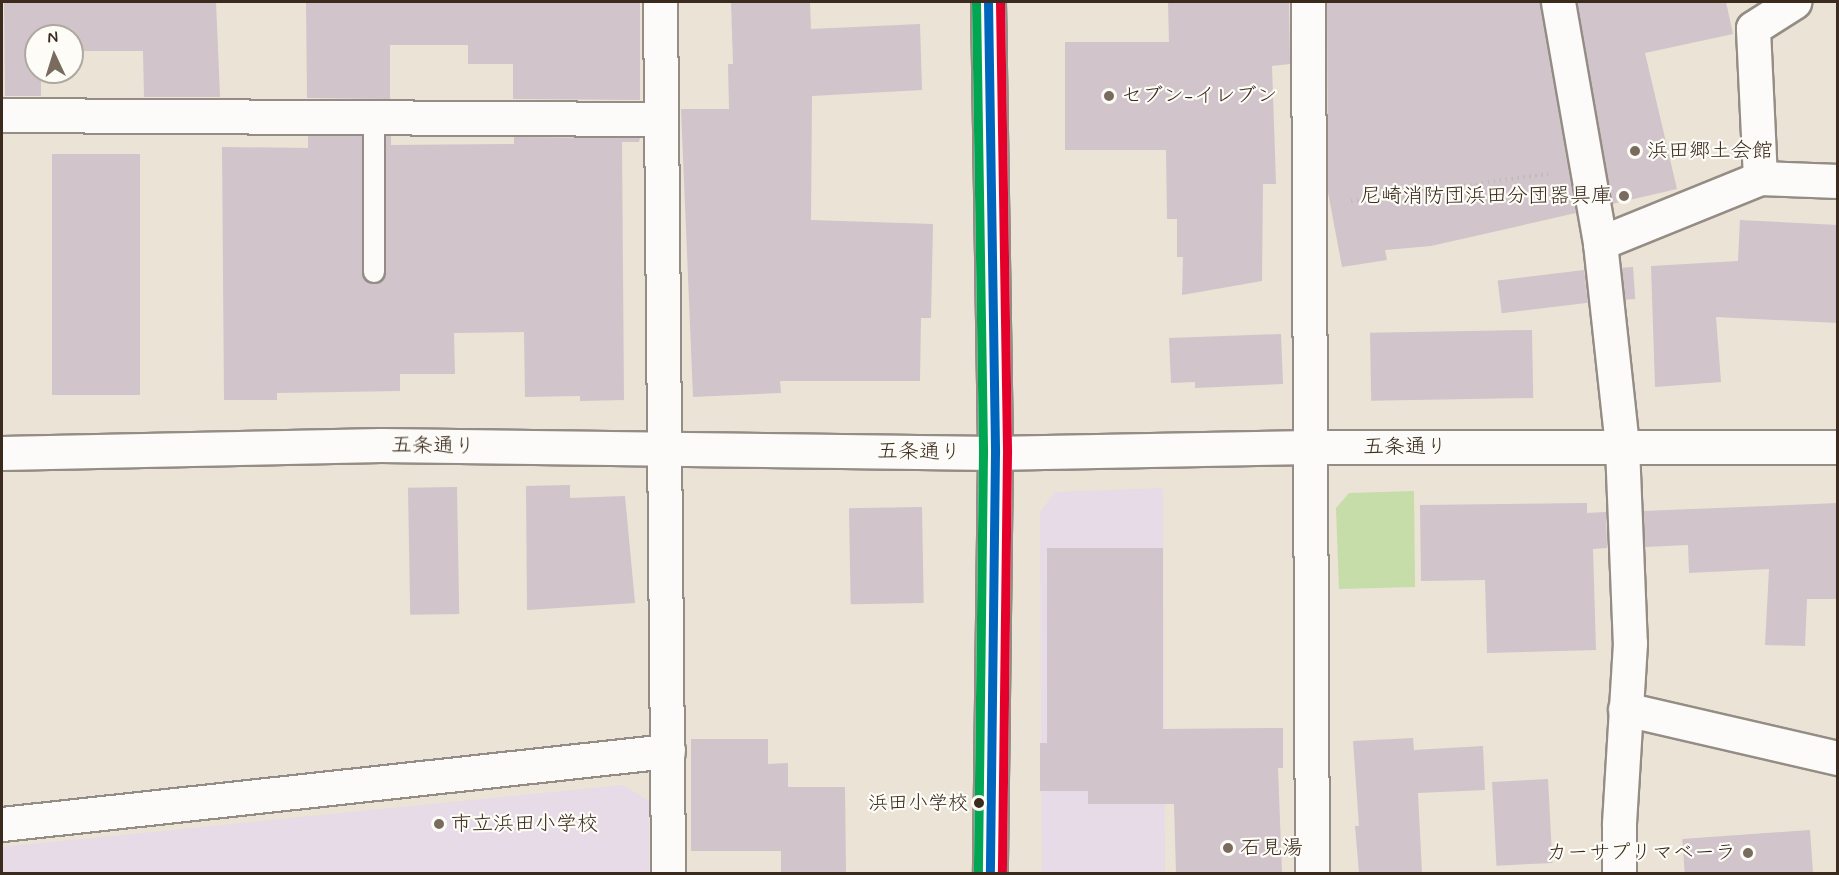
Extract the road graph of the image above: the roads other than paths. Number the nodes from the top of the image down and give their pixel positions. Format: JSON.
{"nodes":[{"id":1,"x":660,"y":2,"type":"edge"},
{"id":2,"x":988,"y":2,"type":"edge"},
{"id":3,"x":1308,"y":2,"type":"edge"},
{"id":4,"x":1558,"y":2,"type":"edge"},
{"id":5,"x":1794,"y":2,"type":"edge"},
{"id":6,"x":2,"y":115,"type":"edge"},
{"id":7,"x":374,"y":118,"type":"junction"},
{"id":8,"x":661,"y":119,"type":"junction"},
{"id":9,"x":1760,"y":178,"type":"junction"},
{"id":10,"x":1838,"y":181,"type":"edge"},
{"id":11,"x":1600,"y":243,"type":"junction"},
{"id":12,"x":374,"y":272,"type":"dead end"},
{"id":13,"x":1309,"y":447,"type":"junction"},
{"id":14,"x":1622,"y":447,"type":"junction"},
{"id":15,"x":1838,"y":447,"type":"edge"},
{"id":16,"x":664,"y":449,"type":"junction"},
{"id":17,"x":2,"y":453,"type":"edge"},
{"id":18,"x":995,"y":453,"type":"junction"},
{"id":19,"x":1625,"y":709,"type":"junction"},
{"id":20,"x":668,"y":751,"type":"junction"},
{"id":21,"x":1838,"y":758,"type":"edge"},
{"id":22,"x":2,"y":824,"type":"edge"},
{"id":23,"x":668,"y":873,"type":"edge"},
{"id":24,"x":990,"y":873,"type":"edge"},
{"id":25,"x":1312,"y":873,"type":"edge"},
{"id":26,"x":1619,"y":873,"type":"edge"}],
"edges":[{"from":1,"to":8,"type":"street"},
{"from":2,"to":18,"type":"street"},
{"from":3,"to":13,"type":"street"},
{"from":4,"to":11,"type":"street"},
{"from":5,"to":9,"type":"street"},
{"from":6,"to":7,"type":"street"},
{"from":7,"to":8,"type":"street"},
{"from":7,"to":12,"type":"lane"},
{"from":8,"to":16,"type":"street"},
{"from":9,"to":10,"type":"street"},
{"from":9,"to":11,"type":"street"},
{"from":11,"to":14,"type":"street"},
{"from":13,"to":14,"type":"street","name":"五条通り"},
{"from":13,"to":18,"type":"street","name":"五条通り"},
{"from":13,"to":25,"type":"street"},
{"from":14,"to":15,"type":"street","name":"五条通り"},
{"from":14,"to":19,"type":"street"},
{"from":16,"to":17,"type":"street","name":"五条通り"},
{"from":16,"to":18,"type":"street","name":"五条通り"},
{"from":16,"to":20,"type":"street"},
{"from":18,"to":24,"type":"street"},
{"from":19,"to":21,"type":"street"},
{"from":19,"to":26,"type":"street"},
{"from":20,"to":22,"type":"street"},
{"from":20,"to":23,"type":"street"}]}
